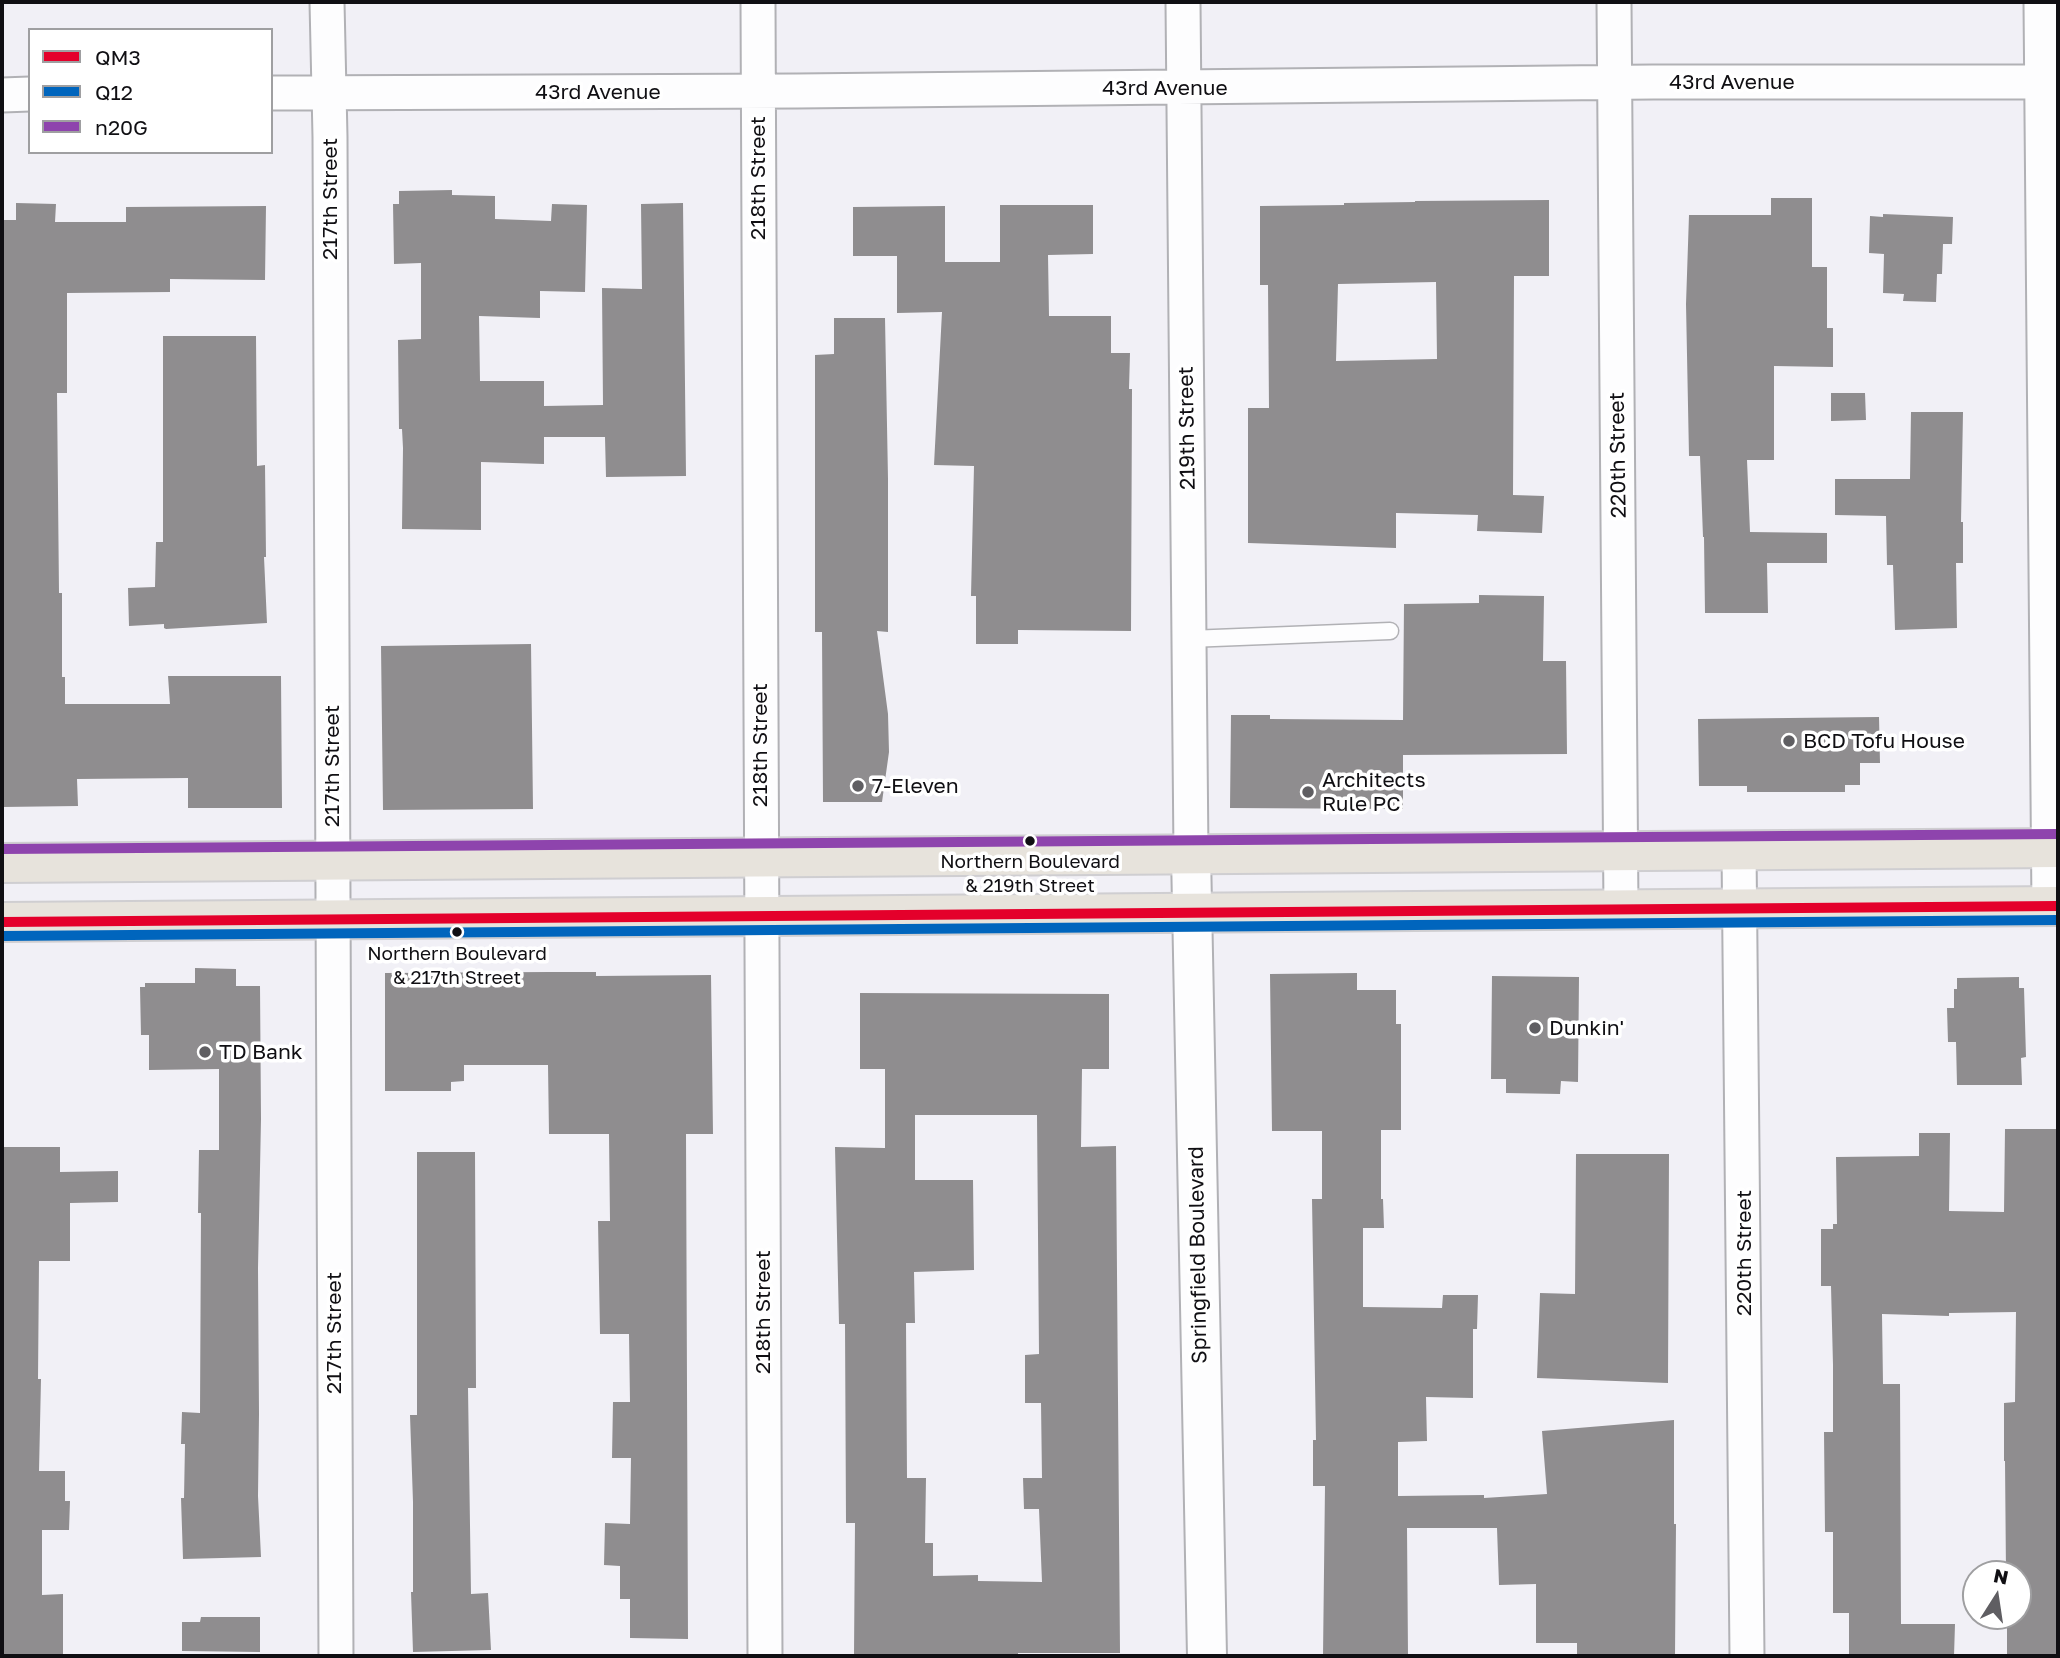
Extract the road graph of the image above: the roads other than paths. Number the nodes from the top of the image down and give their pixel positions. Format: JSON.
{"nodes":[{"id":1,"x":327,"y":2,"type":"edge"},
{"id":2,"x":758,"y":2,"type":"edge"},
{"id":3,"x":1183,"y":2,"type":"edge"},
{"id":4,"x":1614,"y":2,"type":"edge"},
{"id":5,"x":2040,"y":2,"type":"edge"},
{"id":6,"x":2049,"y":82,"type":"edge"},
{"id":7,"x":1614,"y":83,"type":"junction"},
{"id":8,"x":1184,"y":88,"type":"junction"},
{"id":9,"x":330,"y":92,"type":"junction"},
{"id":10,"x":758,"y":92,"type":"junction"},
{"id":11,"x":273,"y":93,"type":"edge"},
{"id":12,"x":28,"y":94,"type":"edge"},
{"id":13,"x":2,"y":95,"type":"edge"},
{"id":14,"x":1390,"y":631,"type":"dead end"},
{"id":15,"x":1189,"y":639,"type":"junction"},
{"id":16,"x":2054,"y":848,"type":"edge"},
{"id":17,"x":1739,"y":850,"type":"junction"},
{"id":18,"x":1621,"y":851,"type":"junction"},
{"id":19,"x":1191,"y":854,"type":"junction"},
{"id":20,"x":760,"y":857,"type":"junction"},
{"id":21,"x":332,"y":860,"type":"junction"},
{"id":22,"x":2,"y":863,"type":"edge"},
{"id":23,"x":2054,"y":906,"type":"edge"},
{"id":24,"x":1621,"y":909,"type":"junction"},
{"id":25,"x":1739,"y":909,"type":"junction"},
{"id":26,"x":1192,"y":912,"type":"junction"},
{"id":27,"x":761,"y":916,"type":"junction"},
{"id":28,"x":333,"y":919,"type":"junction"},
{"id":29,"x":2,"y":922,"type":"edge"},
{"id":30,"x":336,"y":1656,"type":"edge"},
{"id":31,"x":765,"y":1656,"type":"edge"},
{"id":32,"x":1207,"y":1656,"type":"edge"},
{"id":33,"x":1746,"y":1656,"type":"edge"}],
"edges":[{"from":1,"to":9,"type":"street","name":"217th Street"},
{"from":2,"to":10,"type":"street","name":"218th Street"},
{"from":3,"to":8,"type":"street","name":"219th Street"},
{"from":4,"to":7,"type":"street","name":"220th Street"},
{"from":5,"to":6,"type":"street"},
{"from":6,"to":7,"type":"street","name":"43rd Avenue"},
{"from":6,"to":16,"type":"street"},
{"from":7,"to":8,"type":"street","name":"43rd Avenue"},
{"from":7,"to":18,"type":"street","name":"220th Street"},
{"from":8,"to":10,"type":"street","name":"43rd Avenue"},
{"from":8,"to":15,"type":"street","name":"219th Street"},
{"from":9,"to":10,"type":"street","name":"43rd Avenue"},
{"from":9,"to":11,"type":"street","name":"43rd Avenue"},
{"from":9,"to":21,"type":"street","name":"217th Street"},
{"from":10,"to":20,"type":"street","name":"218th Street"},
{"from":12,"to":13,"type":"street"},
{"from":14,"to":15,"type":"lane"},
{"from":15,"to":19,"type":"street","name":"219th Street"},
{"from":16,"to":17,"type":"main road"},
{"from":16,"to":23,"type":"street"},
{"from":17,"to":18,"type":"main road"},
{"from":17,"to":25,"type":"street","name":"220th Street"},
{"from":18,"to":19,"type":"main road"},
{"from":18,"to":24,"type":"street","name":"220th Street"},
{"from":19,"to":20,"type":"main road"},
{"from":19,"to":26,"type":"main road","name":"Springfield Boulevard"},
{"from":20,"to":21,"type":"main road"},
{"from":20,"to":27,"type":"street","name":"218th Street"},
{"from":21,"to":22,"type":"main road"},
{"from":21,"to":28,"type":"street","name":"217th Street"},
{"from":23,"to":25,"type":"main road"},
{"from":24,"to":25,"type":"main road"},
{"from":24,"to":26,"type":"main road"},
{"from":25,"to":33,"type":"street","name":"220th Street"},
{"from":26,"to":27,"type":"main road"},
{"from":26,"to":32,"type":"main road","name":"Springfield Boulevard"},
{"from":27,"to":28,"type":"main road"},
{"from":27,"to":31,"type":"street","name":"218th Street"},
{"from":28,"to":29,"type":"main road"},
{"from":28,"to":30,"type":"street","name":"217th Street"}]}
